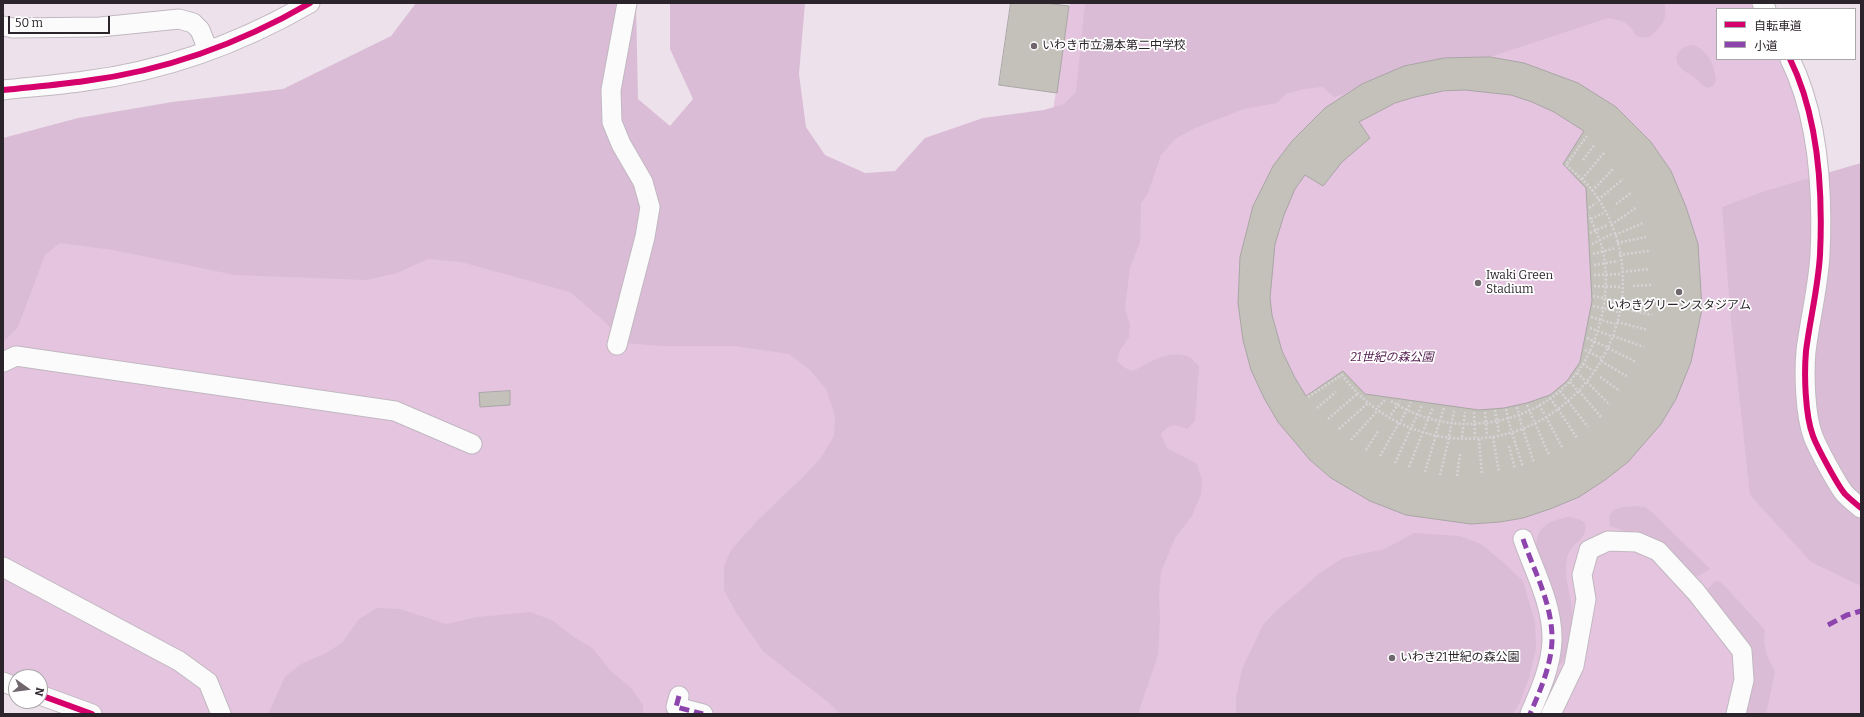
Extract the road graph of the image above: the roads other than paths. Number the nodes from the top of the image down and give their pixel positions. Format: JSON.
{"nodes":[{"id":1,"x":310,"y":3,"type":"edge"},
{"id":2,"x":627,"y":3,"type":"edge"},
{"id":3,"x":3,"y":26,"type":"edge"},
{"id":4,"x":208,"y":50,"type":"junction"},
{"id":5,"x":1790,"y":60,"type":"edge"},
{"id":6,"x":3,"y":90,"type":"edge"},
{"id":7,"x":617,"y":346,"type":"dead end"},
{"id":8,"x":3,"y":362,"type":"edge"},
{"id":9,"x":472,"y":444,"type":"dead end"},
{"id":10,"x":1861,"y":508,"type":"edge"},
{"id":11,"x":1522,"y":538,"type":"dead end"},
{"id":12,"x":3,"y":567,"type":"edge"},
{"id":13,"x":48,"y":699,"type":"edge"},
{"id":14,"x":677,"y":706,"type":"edge"},
{"id":15,"x":92,"y":714,"type":"edge"},
{"id":16,"x":221,"y":714,"type":"edge"},
{"id":17,"x":703,"y":714,"type":"edge"},
{"id":18,"x":1530,"y":714,"type":"edge"},
{"id":19,"x":1551,"y":714,"type":"edge"},
{"id":20,"x":1736,"y":714,"type":"edge"}],
"edges":[{"from":1,"to":4,"type":"street"},
{"from":2,"to":7,"type":"street"},
{"from":3,"to":4,"type":"street"},
{"from":4,"to":6,"type":"street"},
{"from":5,"to":10,"type":"street"},
{"from":8,"to":9,"type":"street"},
{"from":11,"to":18,"type":"street"},
{"from":12,"to":16,"type":"street"},
{"from":13,"to":15,"type":"street"},
{"from":14,"to":17,"type":"street"},
{"from":19,"to":20,"type":"street"}]}
